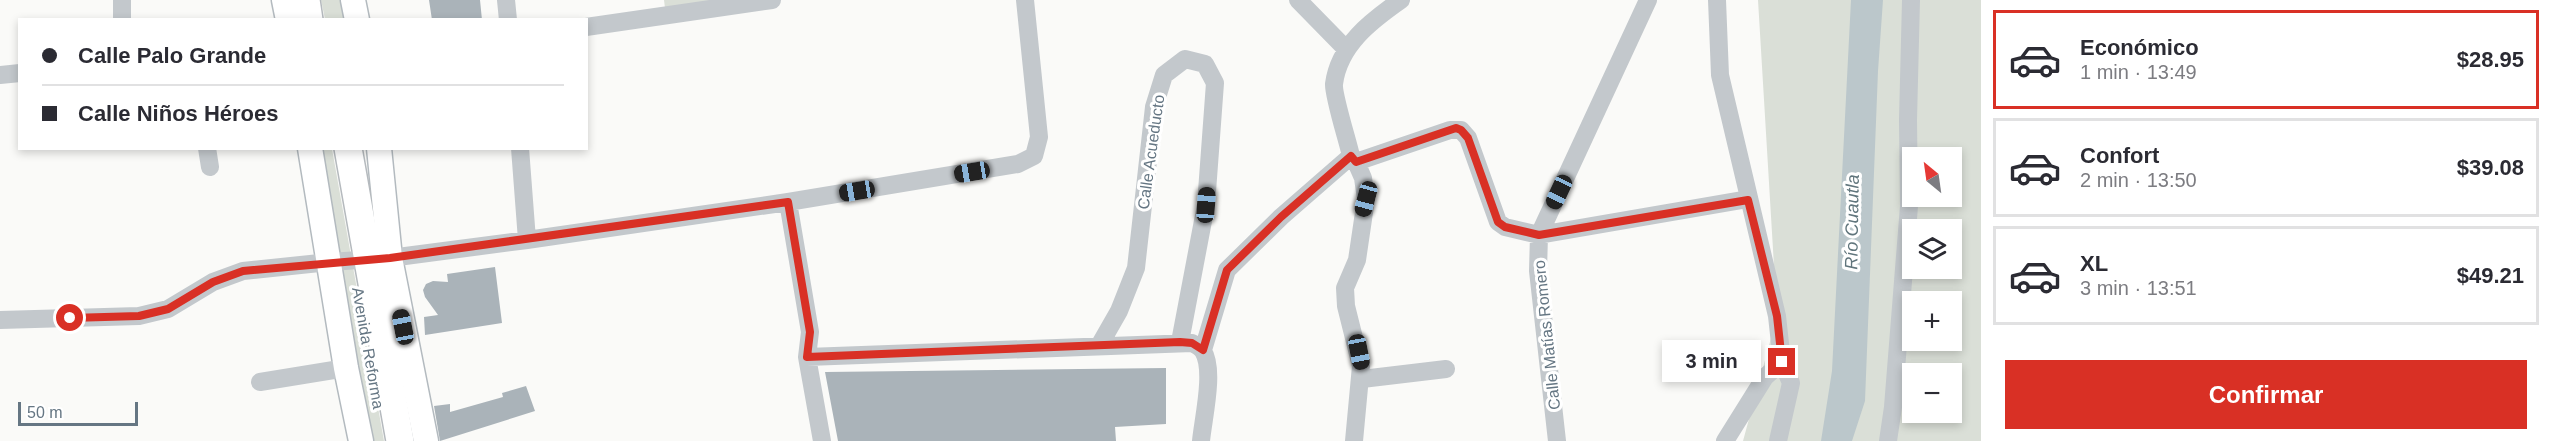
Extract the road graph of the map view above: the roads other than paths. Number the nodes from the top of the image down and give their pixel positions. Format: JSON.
{"nodes":[{"id":1,"x":122,"y":0,"type":"edge"},
{"id":2,"x":284,"y":0,"type":"edge"},
{"id":3,"x":306,"y":0,"type":"edge"},
{"id":4,"x":321,"y":0,"type":"edge"},
{"id":5,"x":353,"y":0,"type":"edge"},
{"id":6,"x":506,"y":0,"type":"edge"},
{"id":7,"x":772,"y":0,"type":"edge"},
{"id":8,"x":1025,"y":0,"type":"edge"},
{"id":9,"x":1298,"y":0,"type":"edge"},
{"id":10,"x":1401,"y":0,"type":"edge"},
{"id":11,"x":1648,"y":0,"type":"edge"},
{"id":12,"x":1717,"y":0,"type":"edge"},
{"id":13,"x":1911,"y":0,"type":"edge"},
{"id":14,"x":122,"y":18,"type":"edge"},
{"id":15,"x":288,"y":18,"type":"edge"},
{"id":16,"x":309,"y":18,"type":"edge"},
{"id":17,"x":325,"y":18,"type":"edge"},
{"id":18,"x":357,"y":18,"type":"edge"},
{"id":19,"x":508,"y":18,"type":"edge"},
{"id":20,"x":588,"y":27,"type":"edge"},
{"id":21,"x":1346,"y":49,"type":"junction"},
{"id":22,"x":18,"y":73,"type":"edge"},
{"id":23,"x":0,"y":75,"type":"edge"},
{"id":24,"x":207,"y":150,"type":"edge"},
{"id":25,"x":311,"y":150,"type":"edge"},
{"id":26,"x":332,"y":150,"type":"edge"},
{"id":27,"x":348,"y":150,"type":"edge"},
{"id":28,"x":379,"y":150,"type":"edge"},
{"id":29,"x":520,"y":150,"type":"edge"},
{"id":30,"x":1354,"y":159,"type":"junction"},
{"id":31,"x":210,"y":167,"type":"dead end"},
{"id":32,"x":1748,"y":200,"type":"junction"},
{"id":33,"x":788,"y":202,"type":"junction"},
{"id":34,"x":1539,"y":235,"type":"junction"},
{"id":35,"x":527,"y":240,"type":"junction"},
{"id":36,"x":360,"y":260,"type":"junction"},
{"id":37,"x":0,"y":320,"type":"edge"},
{"id":38,"x":1180,"y":342,"type":"junction"},
{"id":39,"x":1099,"y":346,"type":"junction"},
{"id":40,"x":1203,"y":350,"type":"junction"},
{"id":41,"x":807,"y":357,"type":"junction"},
{"id":42,"x":1782,"y":362,"type":"junction"},
{"id":43,"x":346,"y":368,"type":"junction"},
{"id":44,"x":1446,"y":369,"type":"dead end"},
{"id":45,"x":1362,"y":379,"type":"junction"},
{"id":46,"x":260,"y":382,"type":"dead end"},
{"id":47,"x":361,"y":441,"type":"edge"},
{"id":48,"x":384,"y":441,"type":"edge"},
{"id":49,"x":400,"y":441,"type":"edge"},
{"id":50,"x":426,"y":441,"type":"edge"},
{"id":51,"x":822,"y":441,"type":"edge"},
{"id":52,"x":1201,"y":441,"type":"edge"},
{"id":53,"x":1354,"y":441,"type":"edge"},
{"id":54,"x":1557,"y":441,"type":"edge"},
{"id":55,"x":1725,"y":441,"type":"edge"},
{"id":56,"x":1778,"y":441,"type":"edge"},
{"id":57,"x":1888,"y":441,"type":"edge"}],
"edges":[{"from":1,"to":14,"type":"street"},
{"from":2,"to":15,"type":"street"},
{"from":3,"to":16,"type":"main road"},
{"from":4,"to":17,"type":"main road"},
{"from":5,"to":18,"type":"street"},
{"from":6,"to":19,"type":"street"},
{"from":7,"to":20,"type":"street"},
{"from":8,"to":33,"type":"street"},
{"from":9,"to":21,"type":"street"},
{"from":10,"to":21,"type":"street"},
{"from":11,"to":34,"type":"street","name":"Calle Matías Romero"},
{"from":12,"to":32,"type":"street"},
{"from":13,"to":57,"type":"street"},
{"from":21,"to":30,"type":"street"},
{"from":22,"to":23,"type":"street"},
{"from":24,"to":31,"type":"street"},
{"from":25,"to":36,"type":"street"},
{"from":26,"to":36,"type":"main road","name":"Avenida Reforma"},
{"from":27,"to":36,"type":"main road","name":"Avenida Reforma"},
{"from":28,"to":36,"type":"street"},
{"from":29,"to":35,"type":"street"},
{"from":30,"to":34,"type":"street"},
{"from":30,"to":40,"type":"street"},
{"from":30,"to":45,"type":"street"},
{"from":32,"to":34,"type":"street"},
{"from":32,"to":42,"type":"street"},
{"from":33,"to":35,"type":"street"},
{"from":33,"to":41,"type":"street"},
{"from":34,"to":54,"type":"street","name":"Calle Matías Romero"},
{"from":35,"to":36,"type":"street"},
{"from":36,"to":37,"type":"street"},
{"from":36,"to":43,"type":"street"},
{"from":36,"to":48,"type":"main road","name":"Avenida Reforma"},
{"from":36,"to":49,"type":"main road","name":"Avenida Reforma"},
{"from":36,"to":50,"type":"street"},
{"from":38,"to":39,"type":"street"},
{"from":38,"to":39,"type":"street","name":"Calle Acueducto"},
{"from":38,"to":40,"type":"street"},
{"from":39,"to":41,"type":"street"},
{"from":40,"to":52,"type":"street"},
{"from":41,"to":51,"type":"street"},
{"from":42,"to":55,"type":"street"},
{"from":42,"to":56,"type":"street"},
{"from":43,"to":46,"type":"street"},
{"from":43,"to":47,"type":"street"},
{"from":44,"to":45,"type":"street"},
{"from":45,"to":53,"type":"street"}]}
